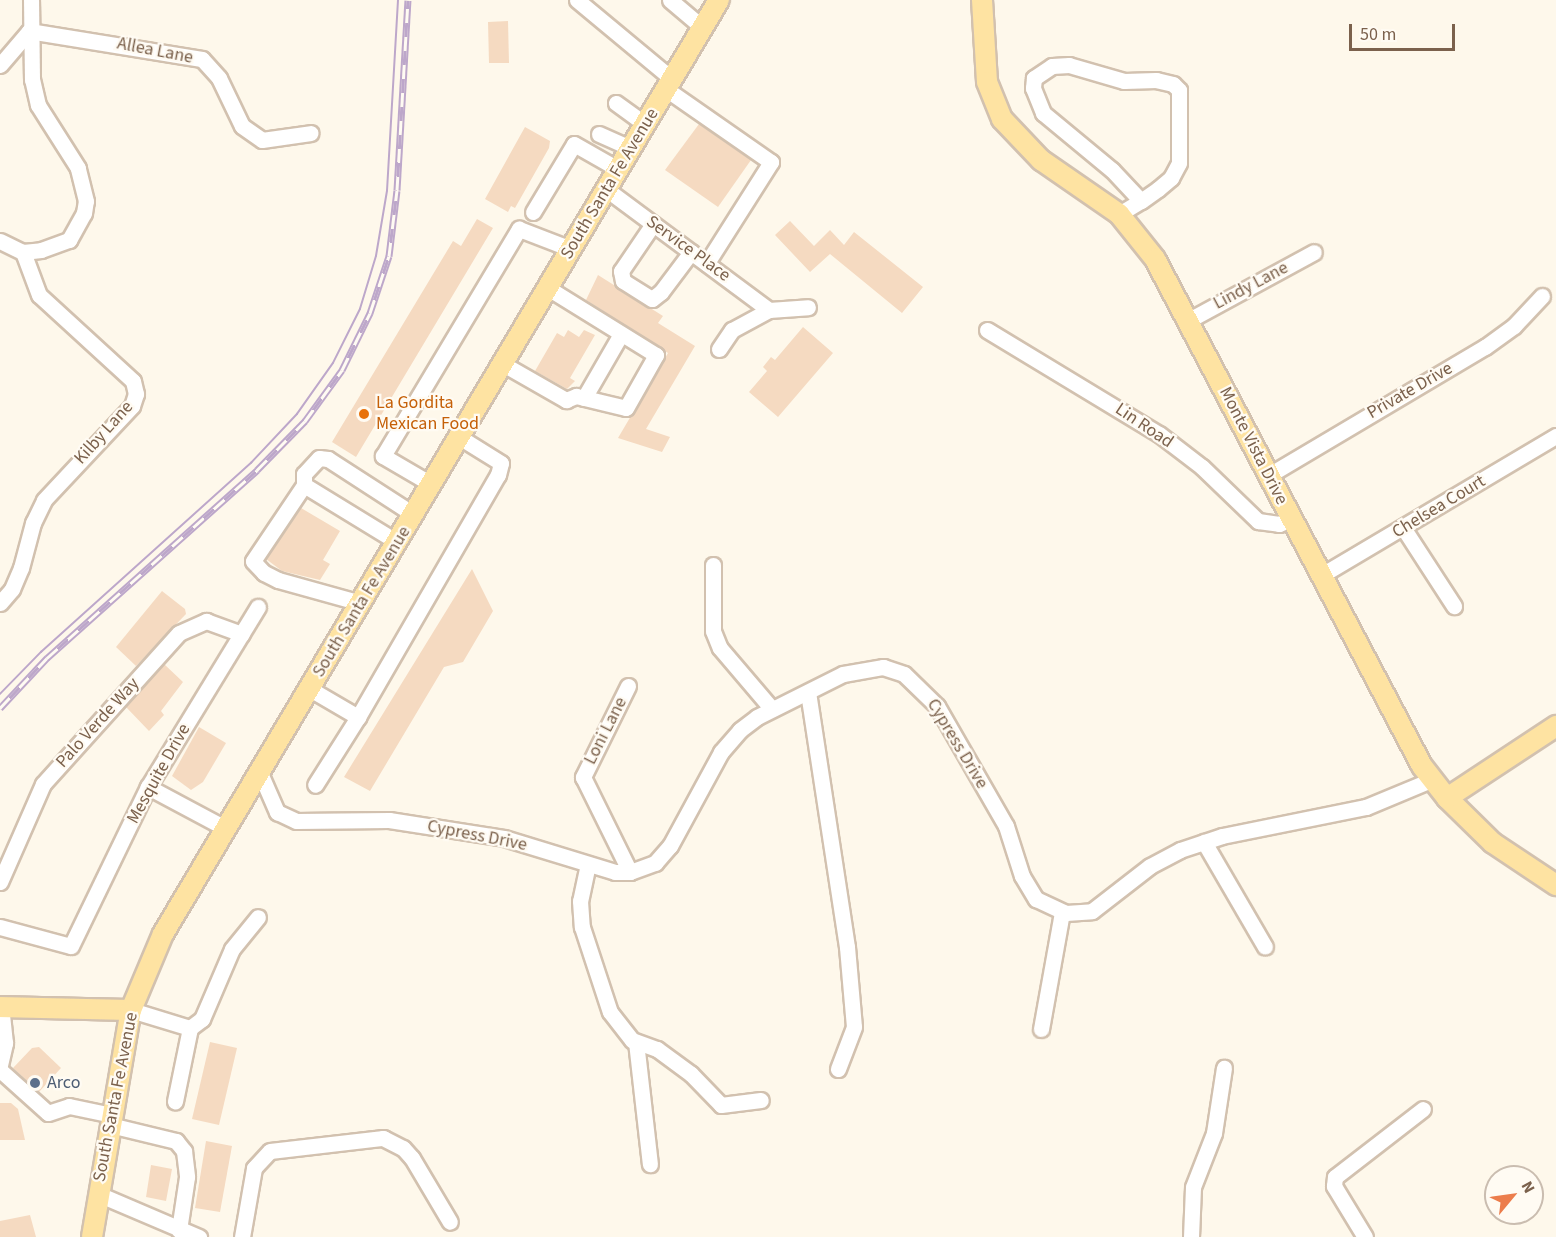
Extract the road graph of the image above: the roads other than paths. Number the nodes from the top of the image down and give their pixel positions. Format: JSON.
{"nodes":[{"id":1,"x":31,"y":0,"type":"edge"},
{"id":2,"x":578,"y":0,"type":"edge"},
{"id":3,"x":670,"y":0,"type":"edge"},
{"id":4,"x":719,"y":0,"type":"edge"},
{"id":5,"x":982,"y":0,"type":"edge"},
{"id":6,"x":703,"y":28,"type":"junction"},
{"id":7,"x":29,"y":31,"type":"junction"},
{"id":8,"x":0,"y":65,"type":"edge"},
{"id":9,"x":669,"y":84,"type":"junction"},
{"id":10,"x":616,"y":103,"type":"dead end"},
{"id":11,"x":645,"y":124,"type":"junction"},
{"id":12,"x":311,"y":133,"type":"dead end"},
{"id":13,"x":599,"y":134,"type":"dead end"},
{"id":14,"x":631,"y":148,"type":"junction"},
{"id":15,"x":618,"y":170,"type":"junction"},
{"id":16,"x":606,"y":189,"type":"junction"},
{"id":17,"x":1142,"y":201,"type":"junction"},
{"id":18,"x":533,"y":212,"type":"dead end"},
{"id":19,"x":1119,"y":214,"type":"junction"},
{"id":20,"x":653,"y":224,"type":"junction"},
{"id":21,"x":0,"y":241,"type":"edge"},
{"id":22,"x":571,"y":249,"type":"junction"},
{"id":23,"x":23,"y":252,"type":"junction"},
{"id":24,"x":691,"y":252,"type":"junction"},
{"id":25,"x":1314,"y":252,"type":"dead end"},
{"id":26,"x":706,"y":263,"type":"junction"},
{"id":27,"x":548,"y":288,"type":"junction"},
{"id":28,"x":1542,"y":297,"type":"dead end"},
{"id":29,"x":808,"y":307,"type":"dead end"},
{"id":30,"x":769,"y":309,"type":"junction"},
{"id":31,"x":1189,"y":320,"type":"junction"},
{"id":32,"x":987,"y":330,"type":"dead end"},
{"id":33,"x":621,"y":334,"type":"junction"},
{"id":34,"x":719,"y":349,"type":"dead end"},
{"id":35,"x":503,"y":364,"type":"junction"},
{"id":36,"x":584,"y":398,"type":"junction"},
{"id":37,"x":1556,"y":436,"type":"edge"},
{"id":38,"x":459,"y":437,"type":"junction"},
{"id":39,"x":1269,"y":475,"type":"junction"},
{"id":40,"x":431,"y":484,"type":"junction"},
{"id":41,"x":304,"y":485,"type":"junction"},
{"id":42,"x":413,"y":514,"type":"junction"},
{"id":43,"x":1291,"y":519,"type":"junction"},
{"id":44,"x":1404,"y":529,"type":"junction"},
{"id":45,"x":397,"y":542,"type":"junction"},
{"id":46,"x":713,"y":565,"type":"dead end"},
{"id":47,"x":1320,"y":576,"type":"junction"},
{"id":48,"x":0,"y":603,"type":"edge"},
{"id":49,"x":360,"y":603,"type":"junction"},
{"id":50,"x":1454,"y":606,"type":"dead end"},
{"id":51,"x":258,"y":607,"type":"dead end"},
{"id":52,"x":242,"y":634,"type":"junction"},
{"id":53,"x":628,"y":686,"type":"dead end"},
{"id":54,"x":310,"y":689,"type":"junction"},
{"id":55,"x":808,"y":692,"type":"junction"},
{"id":56,"x":772,"y":710,"type":"junction"},
{"id":57,"x":358,"y":717,"type":"junction"},
{"id":58,"x":1556,"y":726,"type":"edge"},
{"id":59,"x":260,"y":773,"type":"junction"},
{"id":60,"x":1431,"y":780,"type":"junction"},
{"id":61,"x":315,"y":785,"type":"dead end"},
{"id":62,"x":148,"y":787,"type":"junction"},
{"id":63,"x":1447,"y":798,"type":"junction"},
{"id":64,"x":226,"y":829,"type":"junction"},
{"id":65,"x":1204,"y":842,"type":"junction"},
{"id":66,"x":588,"y":864,"type":"junction"},
{"id":67,"x":630,"y":872,"type":"junction"},
{"id":68,"x":0,"y":882,"type":"edge"},
{"id":69,"x":1556,"y":885,"type":"edge"},
{"id":70,"x":1062,"y":912,"type":"junction"},
{"id":71,"x":258,"y":917,"type":"dead end"},
{"id":72,"x":0,"y":927,"type":"edge"},
{"id":73,"x":1264,"y":947,"type":"dead end"},
{"id":74,"x":0,"y":1007,"type":"edge"},
{"id":75,"x":131,"y":1010,"type":"junction"},
{"id":76,"x":190,"y":1028,"type":"junction"},
{"id":77,"x":1041,"y":1029,"type":"dead end"},
{"id":78,"x":636,"y":1042,"type":"junction"},
{"id":79,"x":0,"y":1065,"type":"edge"},
{"id":80,"x":1224,"y":1068,"type":"dead end"},
{"id":81,"x":838,"y":1069,"type":"dead end"},
{"id":82,"x":0,"y":1070,"type":"edge"},
{"id":83,"x":761,"y":1100,"type":"dead end"},
{"id":84,"x":175,"y":1101,"type":"dead end"},
{"id":85,"x":1423,"y":1109,"type":"dead end"},
{"id":86,"x":111,"y":1120,"type":"junction"},
{"id":87,"x":650,"y":1164,"type":"dead end"},
{"id":88,"x":98,"y":1194,"type":"junction"},
{"id":89,"x":450,"y":1222,"type":"dead end"},
{"id":90,"x":179,"y":1230,"type":"junction"},
{"id":91,"x":92,"y":1237,"type":"edge"},
{"id":92,"x":199,"y":1237,"type":"edge"},
{"id":93,"x":242,"y":1237,"type":"edge"},
{"id":94,"x":1191,"y":1237,"type":"edge"},
{"id":95,"x":1365,"y":1237,"type":"edge"}],
"edges":[{"from":1,"to":7,"type":"street"},
{"from":2,"to":9,"type":"street"},
{"from":3,"to":6,"type":"street"},
{"from":4,"to":6,"type":"main road","name":"South Santa Fe Avenue"},
{"from":5,"to":19,"type":"main road","name":"Monte Vista Drive"},
{"from":6,"to":9,"type":"main road","name":"South Santa Fe Avenue"},
{"from":7,"to":8,"type":"street"},
{"from":7,"to":12,"type":"street","name":"Allea Lane"},
{"from":7,"to":23,"type":"street"},
{"from":9,"to":11,"type":"main road","name":"South Santa Fe Avenue"},
{"from":9,"to":26,"type":"street"},
{"from":10,"to":11,"type":"street"},
{"from":11,"to":14,"type":"main road","name":"South Santa Fe Avenue"},
{"from":13,"to":14,"type":"street"},
{"from":14,"to":15,"type":"main road","name":"South Santa Fe Avenue"},
{"from":15,"to":16,"type":"main road","name":"South Santa Fe Avenue"},
{"from":15,"to":18,"type":"street"},
{"from":16,"to":20,"type":"street","name":"Service Place"},
{"from":16,"to":22,"type":"main road","name":"South Santa Fe Avenue"},
{"from":17,"to":17,"type":"street"},
{"from":17,"to":19,"type":"street"},
{"from":19,"to":31,"type":"main road","name":"Monte Vista Drive"},
{"from":20,"to":24,"type":"street","name":"Service Place"},
{"from":20,"to":24,"type":"street"},
{"from":21,"to":23,"type":"street"},
{"from":22,"to":27,"type":"main road","name":"South Santa Fe Avenue"},
{"from":22,"to":40,"type":"street"},
{"from":23,"to":48,"type":"street","name":"Kilby Lane"},
{"from":24,"to":26,"type":"street","name":"Service Place"},
{"from":25,"to":31,"type":"street","name":"Lindy Lane"},
{"from":26,"to":30,"type":"street","name":"Service Place"},
{"from":27,"to":33,"type":"street"},
{"from":27,"to":35,"type":"main road","name":"South Santa Fe Avenue"},
{"from":28,"to":39,"type":"street","name":"Private Drive"},
{"from":29,"to":30,"type":"street"},
{"from":30,"to":34,"type":"street"},
{"from":31,"to":39,"type":"main road","name":"Monte Vista Drive"},
{"from":32,"to":43,"type":"street","name":"Lin Road"},
{"from":33,"to":36,"type":"street"},
{"from":33,"to":36,"type":"street"},
{"from":35,"to":36,"type":"street"},
{"from":35,"to":38,"type":"main road","name":"South Santa Fe Avenue"},
{"from":37,"to":44,"type":"street","name":"Chelsea Court"},
{"from":38,"to":40,"type":"main road","name":"South Santa Fe Avenue"},
{"from":38,"to":57,"type":"street"},
{"from":39,"to":43,"type":"main road","name":"Monte Vista Drive"},
{"from":40,"to":42,"type":"main road","name":"South Santa Fe Avenue"},
{"from":41,"to":42,"type":"street"},
{"from":41,"to":45,"type":"street"},
{"from":41,"to":49,"type":"street"},
{"from":42,"to":45,"type":"main road","name":"South Santa Fe Avenue"},
{"from":43,"to":47,"type":"main road","name":"Monte Vista Drive"},
{"from":44,"to":47,"type":"street","name":"Chelsea Court"},
{"from":44,"to":50,"type":"street"},
{"from":45,"to":49,"type":"main road","name":"South Santa Fe Avenue"},
{"from":46,"to":56,"type":"street"},
{"from":47,"to":60,"type":"main road","name":"Monte Vista Drive"},
{"from":49,"to":54,"type":"main road","name":"South Santa Fe Avenue"},
{"from":51,"to":52,"type":"street","name":"Mesquite Drive"},
{"from":52,"to":62,"type":"street","name":"Mesquite Drive"},
{"from":52,"to":68,"type":"street","name":"Palo Verde Way"},
{"from":53,"to":67,"type":"street","name":"Loni Lane"},
{"from":54,"to":57,"type":"street"},
{"from":54,"to":59,"type":"main road","name":"South Santa Fe Avenue"},
{"from":55,"to":56,"type":"street","name":"Cypress Drive"},
{"from":55,"to":70,"type":"street","name":"Cypress Drive"},
{"from":55,"to":81,"type":"street"},
{"from":56,"to":67,"type":"street","name":"Cypress Drive"},
{"from":57,"to":61,"type":"street"},
{"from":58,"to":63,"type":"main road"},
{"from":59,"to":64,"type":"main road","name":"South Santa Fe Avenue"},
{"from":59,"to":66,"type":"street","name":"Cypress Drive"},
{"from":60,"to":63,"type":"main road","name":"Monte Vista Drive"},
{"from":60,"to":65,"type":"street","name":"Cypress Drive"},
{"from":62,"to":64,"type":"street"},
{"from":62,"to":72,"type":"street","name":"Mesquite Drive"},
{"from":63,"to":69,"type":"main road","name":"Monte Vista Drive"},
{"from":64,"to":75,"type":"main road","name":"South Santa Fe Avenue"},
{"from":65,"to":70,"type":"street","name":"Cypress Drive"},
{"from":65,"to":73,"type":"street"},
{"from":66,"to":67,"type":"street","name":"Cypress Drive"},
{"from":66,"to":78,"type":"street"},
{"from":70,"to":77,"type":"street"},
{"from":71,"to":76,"type":"street"},
{"from":74,"to":75,"type":"main road"},
{"from":74,"to":79,"type":"street"},
{"from":75,"to":76,"type":"street"},
{"from":75,"to":86,"type":"main road","name":"South Santa Fe Avenue"},
{"from":76,"to":84,"type":"street"},
{"from":78,"to":83,"type":"street"},
{"from":78,"to":87,"type":"street"},
{"from":80,"to":94,"type":"street"},
{"from":82,"to":86,"type":"street"},
{"from":85,"to":95,"type":"street"},
{"from":86,"to":88,"type":"main road","name":"South Santa Fe Avenue"},
{"from":86,"to":90,"type":"street"},
{"from":88,"to":90,"type":"street"},
{"from":88,"to":91,"type":"main road","name":"South Santa Fe Avenue"},
{"from":89,"to":93,"type":"street"},
{"from":90,"to":92,"type":"street"}]}
